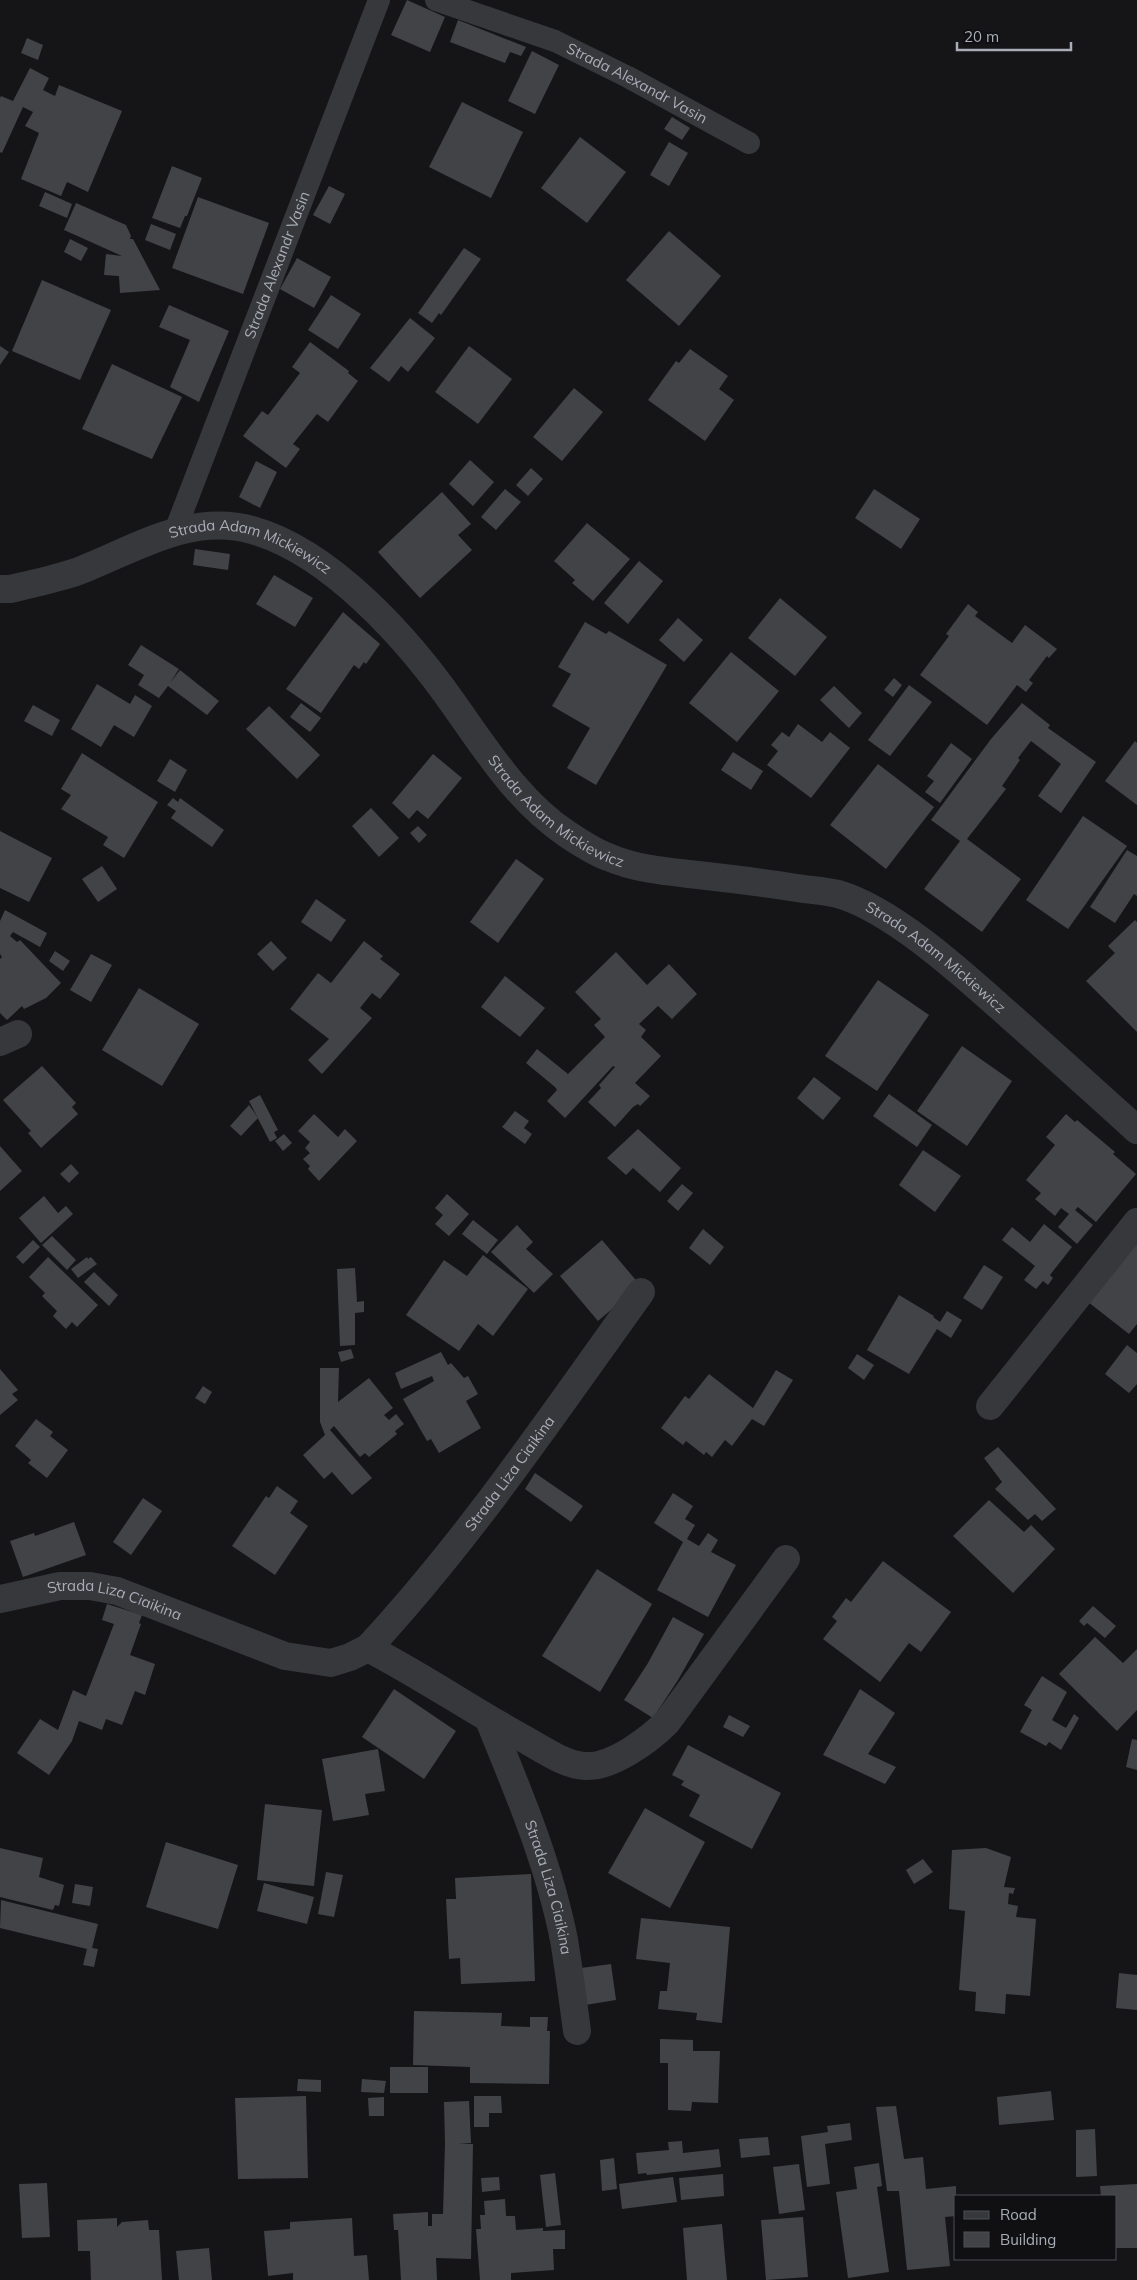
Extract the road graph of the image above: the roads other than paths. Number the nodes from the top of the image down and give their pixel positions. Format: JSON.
{"nodes":[{"id":1,"x":379,"y":0,"type":"edge"},
{"id":2,"x":436,"y":0,"type":"edge"},
{"id":3,"x":749,"y":143,"type":"dead end"},
{"id":4,"x":175,"y":531,"type":"junction"},
{"id":5,"x":0,"y":589,"type":"edge"},
{"id":6,"x":1137,"y":1130,"type":"edge"},
{"id":7,"x":1137,"y":1222,"type":"edge"},
{"id":8,"x":641,"y":1292,"type":"dead end"},
{"id":9,"x":990,"y":1406,"type":"dead end"},
{"id":10,"x":786,"y":1559,"type":"dead end"},
{"id":11,"x":0,"y":1599,"type":"edge"},
{"id":12,"x":368,"y":1648,"type":"junction"},
{"id":13,"x":489,"y":1720,"type":"junction"},
{"id":14,"x":577,"y":2031,"type":"dead end"}],
"edges":[{"from":1,"to":4,"type":"lane","name":"Strada Alexandr Vasin"},
{"from":2,"to":3,"type":"lane","name":"Strada Alexandr Vasin"},
{"from":4,"to":5,"type":"street","name":"Strada Adam Mickiewicz"},
{"from":4,"to":6,"type":"street","name":"Strada Adam Mickiewicz"},
{"from":7,"to":9,"type":"street"},
{"from":8,"to":12,"type":"street","name":"Strada Liza Ciaikina"},
{"from":10,"to":13,"type":"street"},
{"from":11,"to":12,"type":"street","name":"Strada Liza Ciaikina"},
{"from":12,"to":13,"type":"street"},
{"from":13,"to":14,"type":"street","name":"Strada Liza Ciaikina"}]}
